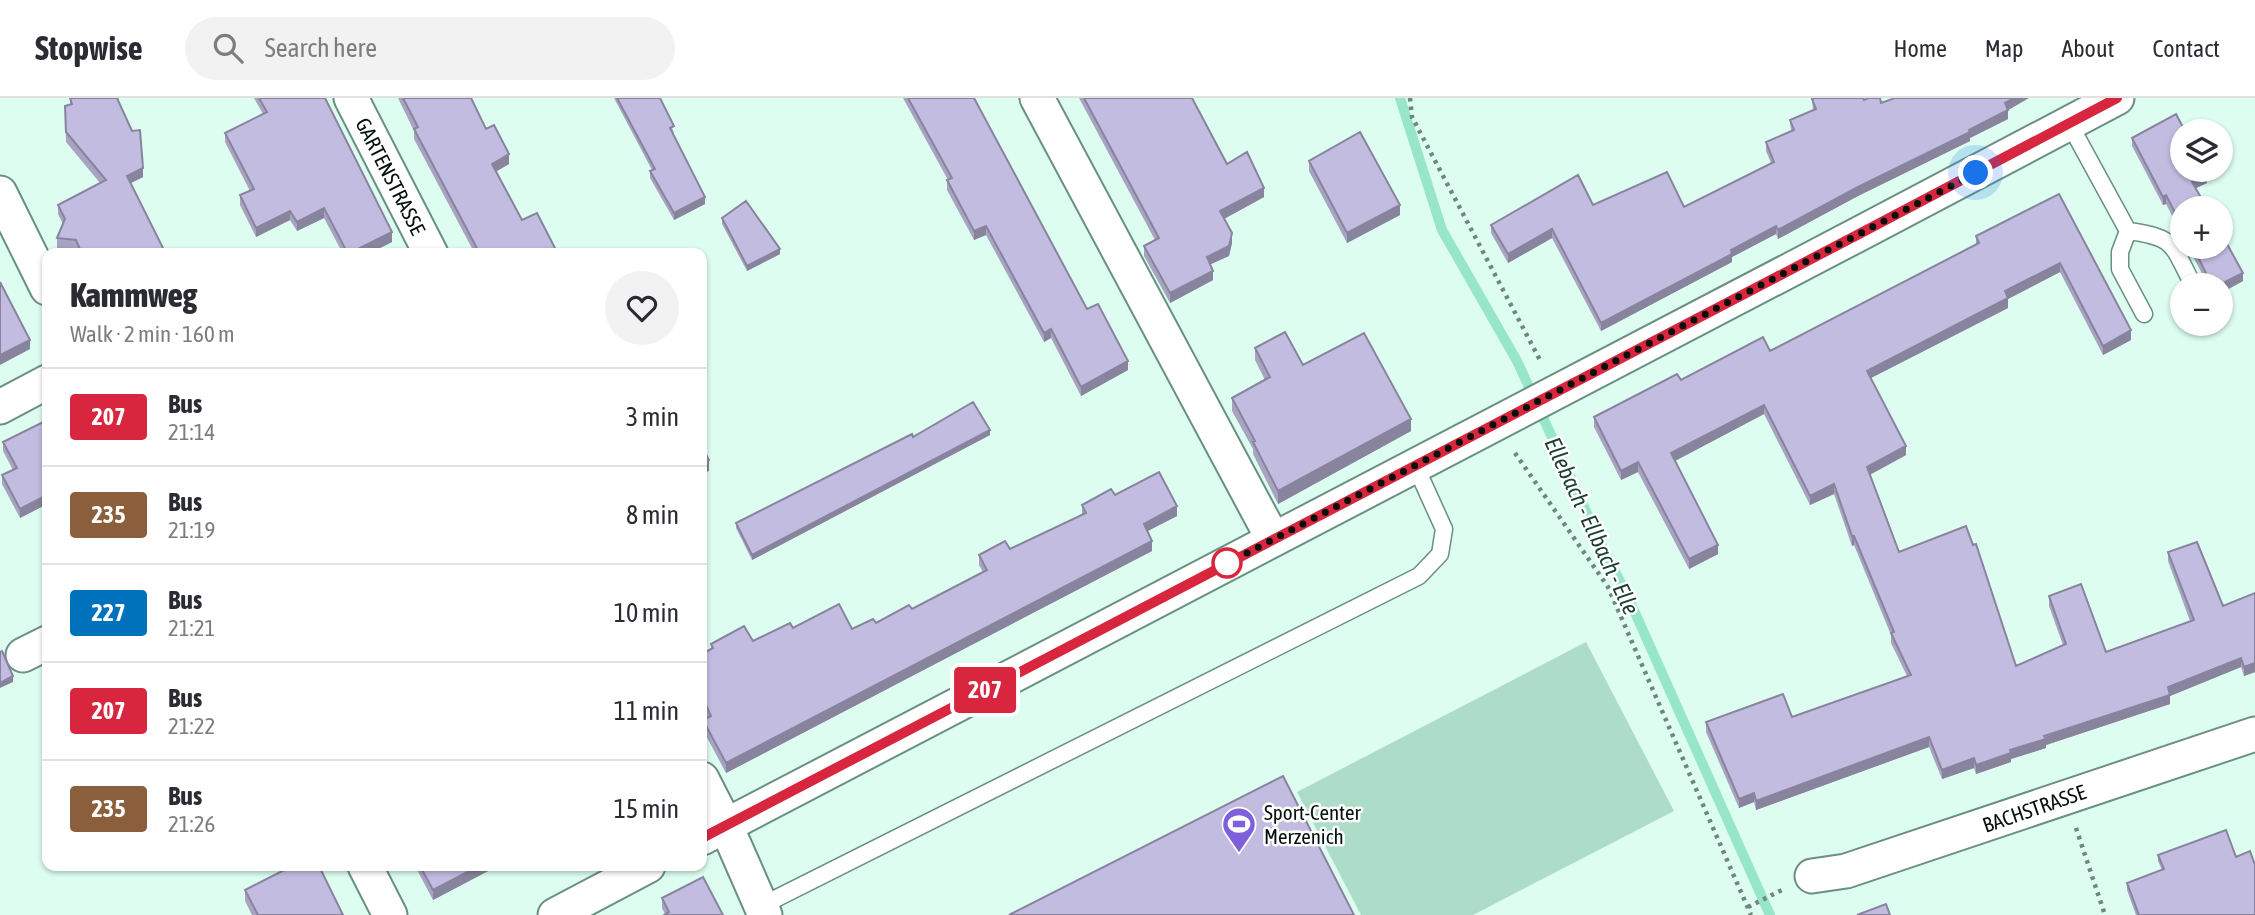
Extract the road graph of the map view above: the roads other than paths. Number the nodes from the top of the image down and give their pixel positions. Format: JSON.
{"nodes":[{"id":1,"x":351,"y":98,"type":"edge"},
{"id":2,"x":1037,"y":98,"type":"edge"},
{"id":3,"x":2117,"y":98,"type":"edge"},
{"id":4,"x":2069,"y":123,"type":"junction"},
{"id":5,"x":0,"y":193,"type":"edge"},
{"id":6,"x":2128,"y":232,"type":"junction"},
{"id":7,"x":428,"y":248,"type":"edge"},
{"id":8,"x":2187,"y":273,"type":"edge"},
{"id":9,"x":42,"y":278,"type":"edge"},
{"id":10,"x":2144,"y":314,"type":"dead end"},
{"id":11,"x":42,"y":385,"type":"edge"},
{"id":12,"x":0,"y":407,"type":"edge"},
{"id":13,"x":1415,"y":465,"type":"junction"},
{"id":14,"x":1273,"y":539,"type":"junction"},
{"id":15,"x":2255,"y":734,"type":"edge"},
{"id":16,"x":707,"y":801,"type":"edge"},
{"id":17,"x":714,"y":832,"type":"edge"},
{"id":18,"x":368,"y":871,"type":"edge"},
{"id":19,"x":639,"y":871,"type":"edge"},
{"id":20,"x":1811,"y":876,"type":"dead end"},
{"id":21,"x":763,"y":911,"type":"edge"},
{"id":22,"x":390,"y":915,"type":"edge"},
{"id":23,"x":555,"y":915,"type":"edge"}],
"edges":[{"from":1,"to":7,"type":"street","name":"GARTENSTRASSE"},
{"from":2,"to":14,"type":"street"},
{"from":3,"to":4,"type":"street"},
{"from":4,"to":6,"type":"lane"},
{"from":4,"to":13,"type":"street"},
{"from":5,"to":9,"type":"street"},
{"from":6,"to":8,"type":"lane"},
{"from":6,"to":10,"type":"lane"},
{"from":11,"to":12,"type":"street"},
{"from":13,"to":14,"type":"street"},
{"from":13,"to":21,"type":"lane"},
{"from":14,"to":17,"type":"street"},
{"from":15,"to":20,"type":"street","name":"BACHSTRASSE"},
{"from":16,"to":17,"type":"street"},
{"from":17,"to":21,"type":"street"},
{"from":18,"to":22,"type":"street"},
{"from":19,"to":23,"type":"street"}]}
